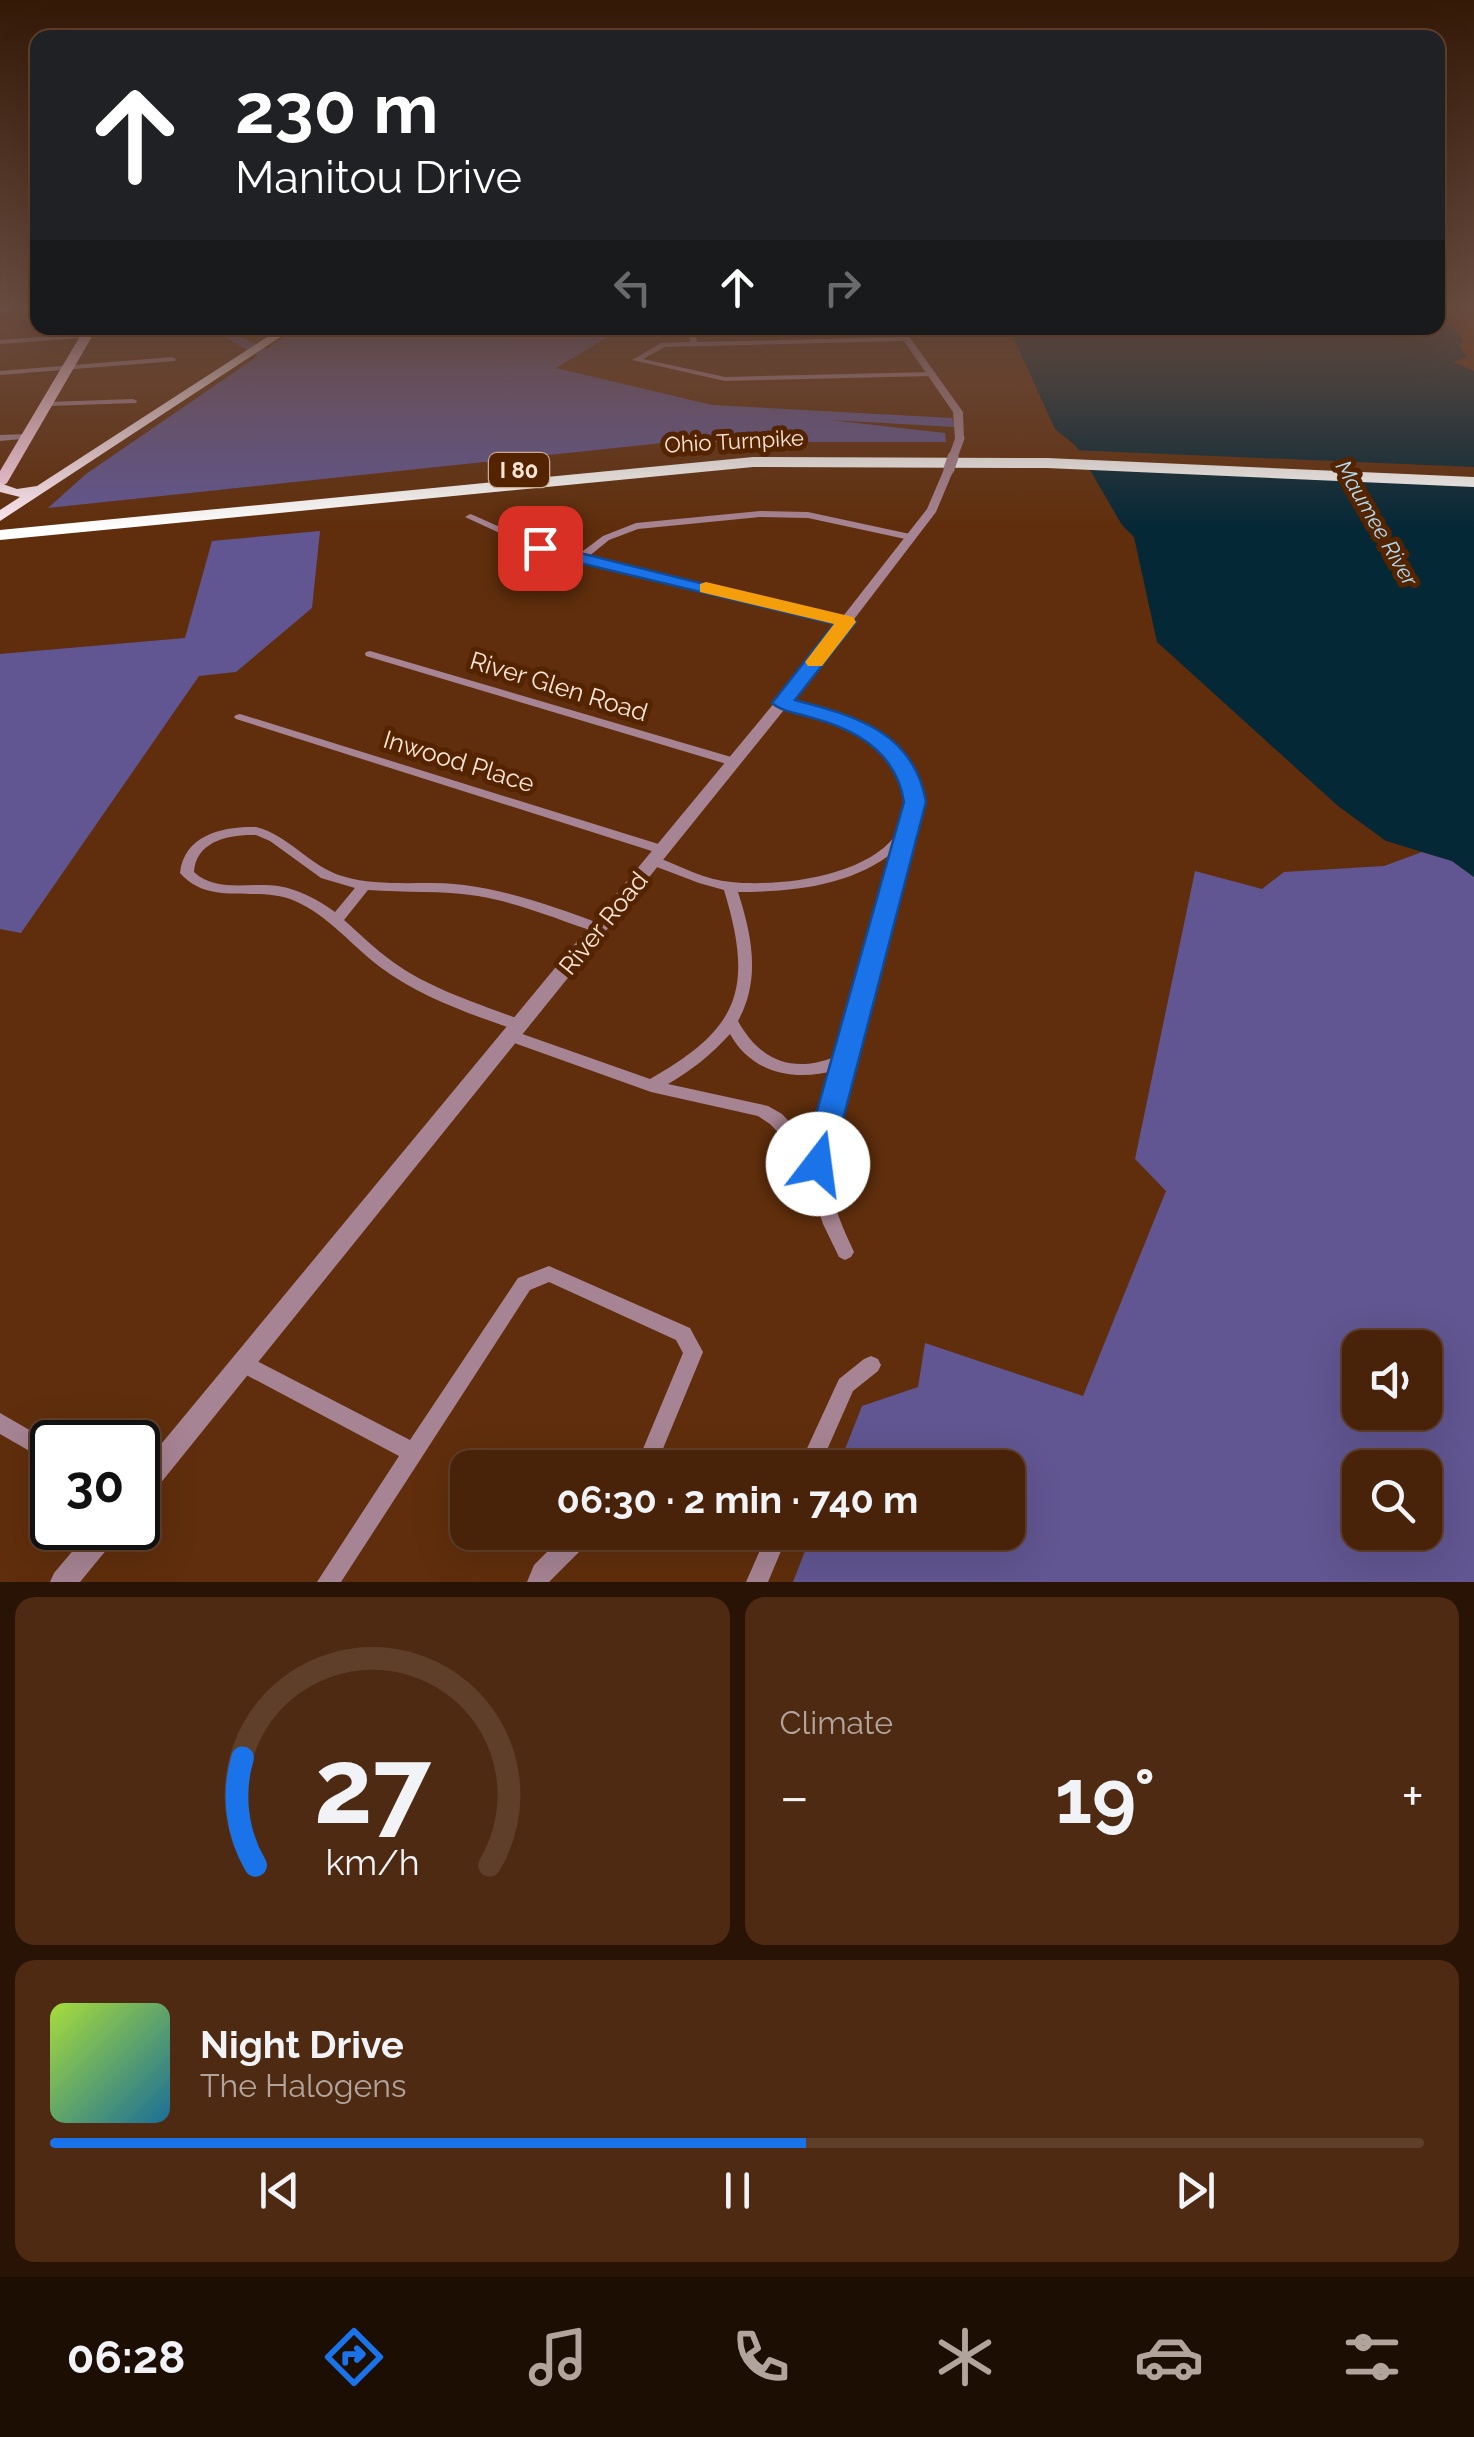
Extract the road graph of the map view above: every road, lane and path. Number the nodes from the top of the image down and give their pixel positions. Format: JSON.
{"nodes":[{"id":1,"x":61,"y":381,"type":"edge"},
{"id":2,"x":208,"y":381,"type":"edge"},
{"id":3,"x":937,"y":381,"type":"edge"},
{"id":4,"x":133,"y":401,"type":"dead end"},
{"id":5,"x":48,"y":404,"type":"junction"},
{"id":6,"x":29,"y":436,"type":"junction"},
{"id":7,"x":0,"y":438,"type":"edge"},
{"id":8,"x":1043,"y":457,"type":"junction"},
{"id":9,"x":1474,"y":471,"type":"edge"},
{"id":10,"x":1474,"y":482,"type":"edge"},
{"id":11,"x":52,"y":484,"type":"junction"},
{"id":12,"x":0,"y":485,"type":"edge"},
{"id":13,"x":4,"y":516,"type":"edge"},
{"id":14,"x":470,"y":517,"type":"dead end"},
{"id":15,"x":0,"y":535,"type":"edge"},
{"id":16,"x":910,"y":537,"type":"junction"},
{"id":17,"x":580,"y":558,"type":"junction"},
{"id":18,"x":846,"y":622,"type":"junction"},
{"id":19,"x":370,"y":654,"type":"dead end"},
{"id":20,"x":782,"y":703,"type":"junction"},
{"id":21,"x":240,"y":717,"type":"dead end"},
{"id":22,"x":734,"y":762,"type":"junction"},
{"id":23,"x":908,"y":830,"type":"junction"},
{"id":24,"x":658,"y":856,"type":"junction"},
{"id":25,"x":364,"y":885,"type":"junction"},
{"id":26,"x":730,"y":887,"type":"junction"},
{"id":27,"x":338,"y":918,"type":"junction"},
{"id":28,"x":600,"y":928,"type":"junction"},
{"id":29,"x":731,"y":1023,"type":"junction"},
{"id":30,"x":515,"y":1031,"type":"junction"},
{"id":31,"x":848,"y":1058,"type":"junction"},
{"id":32,"x":650,"y":1086,"type":"junction"},
{"id":33,"x":818,"y":1164,"type":"junction"},
{"id":34,"x":844,"y":1252,"type":"dead end"},
{"id":35,"x":242,"y":1364,"type":"junction"},
{"id":36,"x":872,"y":1365,"type":"dead end"},
{"id":37,"x":0,"y":1424,"type":"edge"},
{"id":38,"x":30,"y":1441,"type":"edge"},
{"id":39,"x":652,"y":1450,"type":"edge"},
{"id":40,"x":816,"y":1450,"type":"edge"},
{"id":41,"x":412,"y":1452,"type":"junction"},
{"id":42,"x":160,"y":1464,"type":"edge"},
{"id":43,"x":90,"y":1550,"type":"edge"},
{"id":44,"x":564,"y":1550,"type":"edge"},
{"id":45,"x":771,"y":1550,"type":"edge"},
{"id":46,"x":63,"y":1582,"type":"edge"},
{"id":47,"x":328,"y":1582,"type":"edge"},
{"id":48,"x":538,"y":1582,"type":"edge"},
{"id":49,"x":757,"y":1582,"type":"edge"}],
"edges":[{"from":1,"to":5,"type":"main road"},
{"from":2,"to":11,"type":"highway"},
{"from":3,"to":16,"type":"street","name":"River Road","bridge":true},
{"from":4,"to":5,"type":"street"},
{"from":5,"to":6,"type":"main road"},
{"from":6,"to":7,"type":"street"},
{"from":6,"to":12,"type":"main road"},
{"from":8,"to":9,"type":"highway","name":"Ohio Turnpike","number":"I 80"},
{"from":8,"to":10,"type":"highway","name":"Ohio Turnpike","number":"I 80"},
{"from":8,"to":13,"type":"highway","name":"Ohio Turnpike","number":"I 80"},
{"from":8,"to":15,"type":"highway","name":"Ohio Turnpike","number":"I 80"},
{"from":11,"to":12,"type":"highway"},
{"from":11,"to":13,"type":"highway"},
{"from":14,"to":17,"type":"street"},
{"from":16,"to":17,"type":"street"},
{"from":16,"to":18,"type":"street","name":"River Road"},
{"from":17,"to":18,"type":"street"},
{"from":18,"to":20,"type":"street","name":"River Road"},
{"from":19,"to":22,"type":"street","name":"River Glen Road"},
{"from":20,"to":22,"type":"street","name":"River Road"},
{"from":20,"to":23,"type":"street"},
{"from":21,"to":24,"type":"street","name":"Inwood Place"},
{"from":22,"to":24,"type":"street","name":"River Road"},
{"from":23,"to":26,"type":"street"},
{"from":23,"to":31,"type":"street"},
{"from":24,"to":26,"type":"street","name":"Inwood Place"},
{"from":24,"to":28,"type":"street","name":"River Road"},
{"from":25,"to":27,"type":"street"},
{"from":25,"to":27,"type":"street"},
{"from":25,"to":28,"type":"street"},
{"from":26,"to":29,"type":"street"},
{"from":27,"to":30,"type":"street"},
{"from":28,"to":30,"type":"street","name":"River Road"},
{"from":29,"to":31,"type":"street"},
{"from":29,"to":32,"type":"street"},
{"from":30,"to":32,"type":"street"},
{"from":30,"to":35,"type":"street","name":"River Road"},
{"from":31,"to":33,"type":"street"},
{"from":32,"to":33,"type":"street"},
{"from":33,"to":34,"type":"street"},
{"from":35,"to":41,"type":"street"},
{"from":35,"to":42,"type":"street","name":"River Road"},
{"from":36,"to":40,"type":"street"},
{"from":37,"to":38,"type":"street"},
{"from":39,"to":41,"type":"street"},
{"from":41,"to":47,"type":"street"},
{"from":43,"to":46,"type":"street"},
{"from":44,"to":48,"type":"street"},
{"from":45,"to":49,"type":"street"}]}
